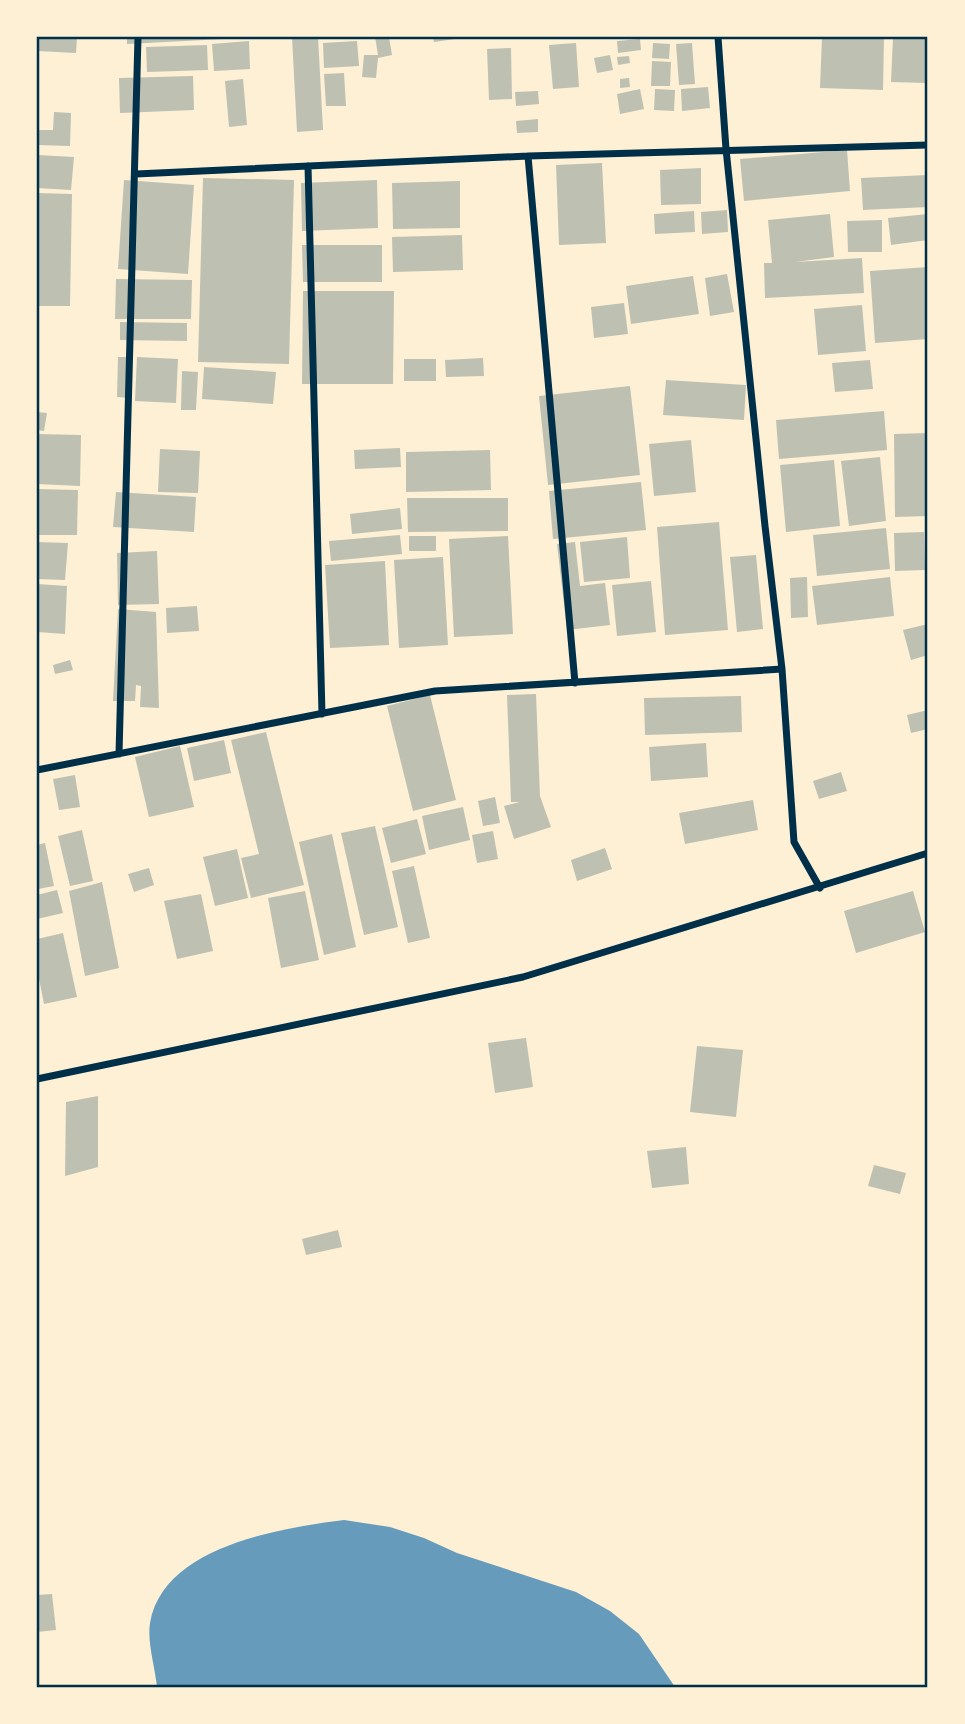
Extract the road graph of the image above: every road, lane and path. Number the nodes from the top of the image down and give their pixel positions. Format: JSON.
{"nodes":[{"id":1,"x":138,"y":37,"type":"edge"},
{"id":2,"x":718,"y":37,"type":"edge"},
{"id":3,"x":928,"y":145,"type":"edge"},
{"id":4,"x":726,"y":149,"type":"junction"},
{"id":5,"x":528,"y":156,"type":"junction"},
{"id":6,"x":308,"y":166,"type":"junction"},
{"id":7,"x":136,"y":174,"type":"junction"},
{"id":8,"x":782,"y":669,"type":"junction"},
{"id":9,"x":575,"y":683,"type":"junction"},
{"id":10,"x":322,"y":714,"type":"junction"},
{"id":11,"x":119,"y":754,"type":"junction"},
{"id":12,"x":37,"y":770,"type":"edge"},
{"id":13,"x":928,"y":853,"type":"edge"},
{"id":14,"x":820,"y":888,"type":"junction"},
{"id":15,"x":37,"y":1079,"type":"edge"}],
"edges":[{"from":1,"to":7,"type":"street"},
{"from":2,"to":4,"type":"street"},
{"from":3,"to":4,"type":"street"},
{"from":4,"to":5,"type":"street"},
{"from":4,"to":8,"type":"street"},
{"from":5,"to":6,"type":"street"},
{"from":5,"to":9,"type":"street"},
{"from":6,"to":7,"type":"street"},
{"from":6,"to":10,"type":"street"},
{"from":7,"to":11,"type":"street"},
{"from":8,"to":9,"type":"street"},
{"from":8,"to":14,"type":"street"},
{"from":9,"to":10,"type":"street"},
{"from":10,"to":11,"type":"street"},
{"from":11,"to":12,"type":"street"},
{"from":13,"to":14,"type":"street"},
{"from":14,"to":15,"type":"street"}]}
